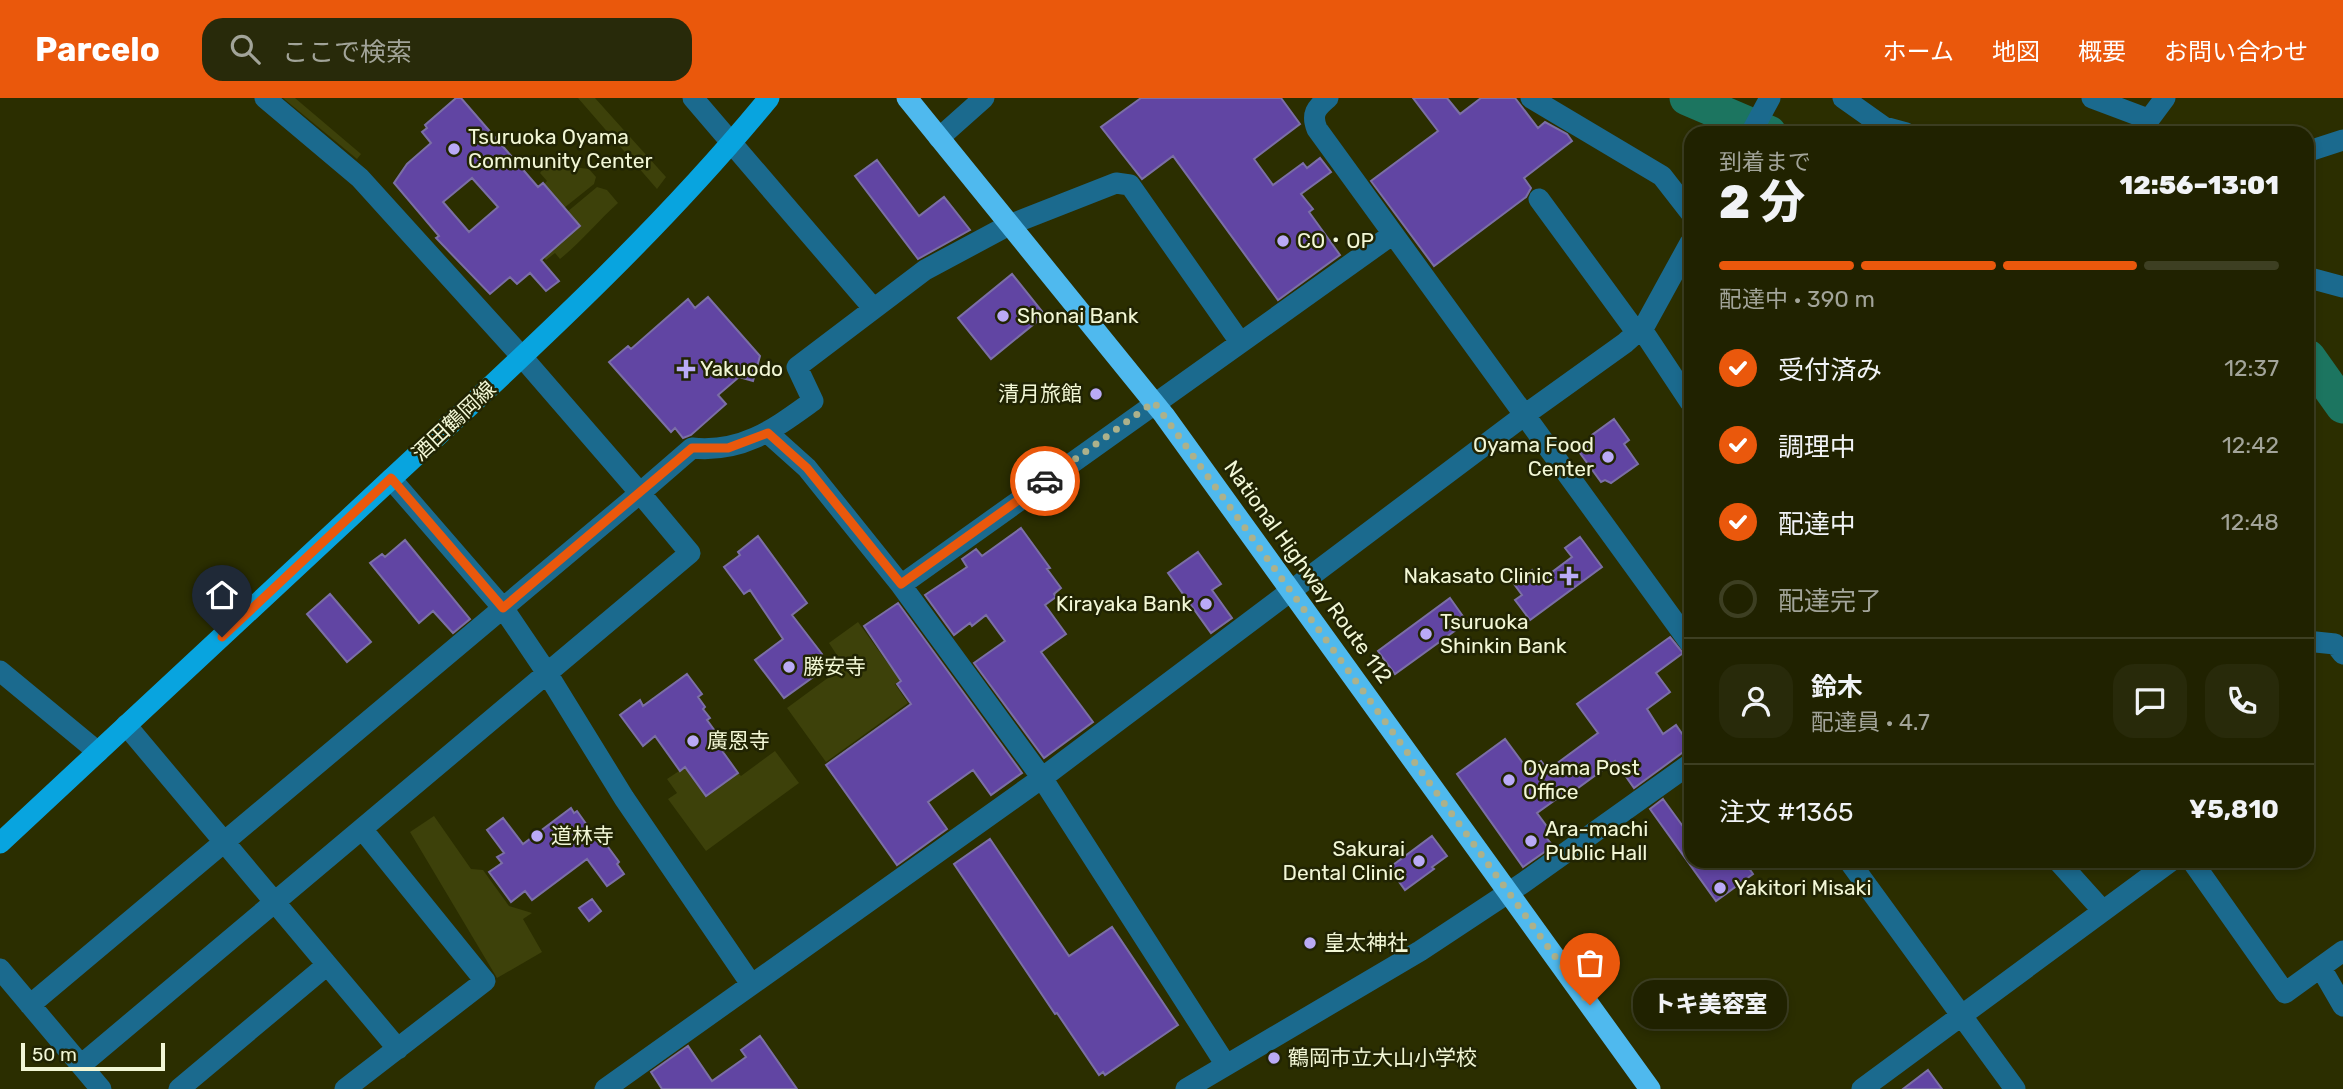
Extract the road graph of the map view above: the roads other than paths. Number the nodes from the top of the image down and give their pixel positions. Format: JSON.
{"nodes":[{"id":1,"x":265,"y":98,"type":"edge"},
{"id":2,"x":693,"y":98,"type":"edge"},
{"id":3,"x":769,"y":98,"type":"edge"},
{"id":4,"x":907,"y":98,"type":"edge"},
{"id":5,"x":984,"y":98,"type":"edge"},
{"id":6,"x":1328,"y":98,"type":"edge"},
{"id":7,"x":1531,"y":98,"type":"edge"},
{"id":8,"x":1770,"y":98,"type":"edge"},
{"id":9,"x":1843,"y":98,"type":"edge"},
{"id":10,"x":2092,"y":98,"type":"edge"},
{"id":11,"x":2165,"y":98,"type":"edge"},
{"id":12,"x":1755,"y":126,"type":"edge"},
{"id":13,"x":1883,"y":126,"type":"edge"},
{"id":14,"x":2143,"y":126,"type":"edge"},
{"id":15,"x":939,"y":138,"type":"junction"},
{"id":16,"x":2343,"y":140,"type":"edge"},
{"id":17,"x":732,"y":143,"type":"junction"},
{"id":18,"x":2314,"y":149,"type":"edge"},
{"id":19,"x":1539,"y":199,"type":"dead end"},
{"id":20,"x":1684,"y":204,"type":"edge"},
{"id":21,"x":1009,"y":225,"type":"junction"},
{"id":22,"x":1393,"y":234,"type":"junction"},
{"id":23,"x":1684,"y":253,"type":"edge"},
{"id":24,"x":2314,"y":279,"type":"edge"},
{"id":25,"x":2343,"y":287,"type":"edge"},
{"id":26,"x":873,"y":308,"type":"junction"},
{"id":27,"x":1639,"y":331,"type":"junction"},
{"id":28,"x":1240,"y":342,"type":"junction"},
{"id":29,"x":523,"y":358,"type":"junction"},
{"id":30,"x":1684,"y":394,"type":"edge"},
{"id":31,"x":1154,"y":402,"type":"junction"},
{"id":32,"x":1527,"y":414,"type":"junction"},
{"id":33,"x":768,"y":433,"type":"junction"},
{"id":34,"x":391,"y":478,"type":"junction"},
{"id":35,"x":640,"y":493,"type":"junction"},
{"id":36,"x":901,"y":584,"type":"junction"},
{"id":37,"x":1292,"y":590,"type":"junction"},
{"id":38,"x":503,"y":608,"type":"junction"},
{"id":39,"x":1684,"y":635,"type":"edge"},
{"id":40,"x":2314,"y":642,"type":"edge"},
{"id":41,"x":2343,"y":654,"type":"edge"},
{"id":42,"x":0,"y":671,"type":"edge"},
{"id":43,"x":547,"y":673,"type":"junction"},
{"id":44,"x":126,"y":725,"type":"junction"},
{"id":45,"x":98,"y":752,"type":"junction"},
{"id":46,"x":1684,"y":768,"type":"edge"},
{"id":47,"x":1042,"y":778,"type":"junction"},
{"id":48,"x":362,"y":829,"type":"junction"},
{"id":49,"x":224,"y":842,"type":"junction"},
{"id":50,"x":0,"y":843,"type":"edge"},
{"id":51,"x":1854,"y":868,"type":"edge"},
{"id":52,"x":2064,"y":868,"type":"edge"},
{"id":53,"x":2161,"y":868,"type":"edge"},
{"id":54,"x":2197,"y":868,"type":"edge"},
{"id":55,"x":1509,"y":893,"type":"junction"},
{"id":56,"x":275,"y":902,"type":"junction"},
{"id":57,"x":2103,"y":911,"type":"junction"},
{"id":58,"x":2343,"y":951,"type":"edge"},
{"id":59,"x":327,"y":965,"type":"junction"},
{"id":60,"x":2321,"y":968,"type":"junction"},
{"id":61,"x":0,"y":969,"type":"edge"},
{"id":62,"x":751,"y":984,"type":"junction"},
{"id":63,"x":30,"y":1005,"type":"junction"},
{"id":64,"x":2343,"y":1006,"type":"edge"},
{"id":65,"x":1962,"y":1016,"type":"junction"},
{"id":66,"x":398,"y":1049,"type":"junction"},
{"id":67,"x":81,"y":1065,"type":"junction"},
{"id":68,"x":1226,"y":1065,"type":"junction"},
{"id":69,"x":101,"y":1089,"type":"edge"},
{"id":70,"x":179,"y":1089,"type":"edge"},
{"id":71,"x":345,"y":1089,"type":"edge"},
{"id":72,"x":605,"y":1089,"type":"edge"},
{"id":73,"x":1186,"y":1089,"type":"edge"},
{"id":74,"x":1650,"y":1089,"type":"edge"},
{"id":75,"x":1862,"y":1089,"type":"edge"},
{"id":76,"x":2015,"y":1089,"type":"edge"}],
"edges":[{"from":1,"to":29,"type":"street"},
{"from":2,"to":17,"type":"street"},
{"from":3,"to":17,"type":"main road","name":"酒田鶴岡線"},
{"from":4,"to":15,"type":"highway","name":"National Highway Route 112"},
{"from":5,"to":15,"type":"street"},
{"from":6,"to":22,"type":"street"},
{"from":7,"to":20,"type":"street"},
{"from":8,"to":12,"type":"street"},
{"from":9,"to":13,"type":"street"},
{"from":10,"to":14,"type":"street"},
{"from":11,"to":14,"type":"street"},
{"from":15,"to":21,"type":"highway","name":"National Highway Route 112"},
{"from":16,"to":18,"type":"street"},
{"from":17,"to":26,"type":"street"},
{"from":17,"to":29,"type":"main road","name":"酒田鶴岡線"},
{"from":19,"to":27,"type":"street"},
{"from":21,"to":26,"type":"street"},
{"from":21,"to":28,"type":"street"},
{"from":21,"to":31,"type":"highway","name":"National Highway Route 112"},
{"from":22,"to":28,"type":"street"},
{"from":22,"to":32,"type":"street"},
{"from":23,"to":27,"type":"street"},
{"from":24,"to":25,"type":"street"},
{"from":26,"to":33,"type":"street"},
{"from":27,"to":30,"type":"street"},
{"from":27,"to":32,"type":"street"},
{"from":28,"to":31,"type":"street"},
{"from":29,"to":34,"type":"main road","name":"酒田鶴岡線"},
{"from":29,"to":35,"type":"street"},
{"from":31,"to":36,"type":"street"},
{"from":31,"to":37,"type":"highway","name":"National Highway Route 112"},
{"from":32,"to":37,"type":"street"},
{"from":32,"to":39,"type":"street"},
{"from":33,"to":35,"type":"street"},
{"from":33,"to":36,"type":"street"},
{"from":34,"to":38,"type":"street"},
{"from":34,"to":44,"type":"main road","name":"酒田鶴岡線"},
{"from":35,"to":38,"type":"street"},
{"from":35,"to":43,"type":"street"},
{"from":36,"to":47,"type":"street"},
{"from":37,"to":47,"type":"street"},
{"from":37,"to":55,"type":"highway","name":"National Highway Route 112"},
{"from":38,"to":43,"type":"street"},
{"from":38,"to":49,"type":"street"},
{"from":40,"to":41,"type":"street"},
{"from":42,"to":45,"type":"street"},
{"from":43,"to":48,"type":"street"},
{"from":43,"to":62,"type":"street"},
{"from":44,"to":45,"type":"main road","name":"酒田鶴岡線"},
{"from":44,"to":49,"type":"street"},
{"from":45,"to":50,"type":"main road","name":"酒田鶴岡線"},
{"from":46,"to":55,"type":"street"},
{"from":47,"to":62,"type":"street"},
{"from":47,"to":68,"type":"street"},
{"from":48,"to":56,"type":"street"},
{"from":48,"to":66,"type":"street"},
{"from":49,"to":56,"type":"street"},
{"from":49,"to":63,"type":"street"},
{"from":51,"to":65,"type":"street"},
{"from":52,"to":57,"type":"street"},
{"from":53,"to":57,"type":"street"},
{"from":54,"to":60,"type":"street"},
{"from":55,"to":68,"type":"street"},
{"from":55,"to":74,"type":"highway","name":"National Highway Route 112"},
{"from":56,"to":59,"type":"street"},
{"from":56,"to":67,"type":"street"},
{"from":57,"to":65,"type":"street"},
{"from":58,"to":60,"type":"street"},
{"from":59,"to":66,"type":"street"},
{"from":59,"to":70,"type":"street"},
{"from":60,"to":64,"type":"street"},
{"from":61,"to":63,"type":"street"},
{"from":62,"to":72,"type":"street"},
{"from":63,"to":67,"type":"street"},
{"from":65,"to":75,"type":"street"},
{"from":65,"to":76,"type":"street"},
{"from":66,"to":71,"type":"street"},
{"from":67,"to":69,"type":"street"},
{"from":68,"to":73,"type":"street"}]}
